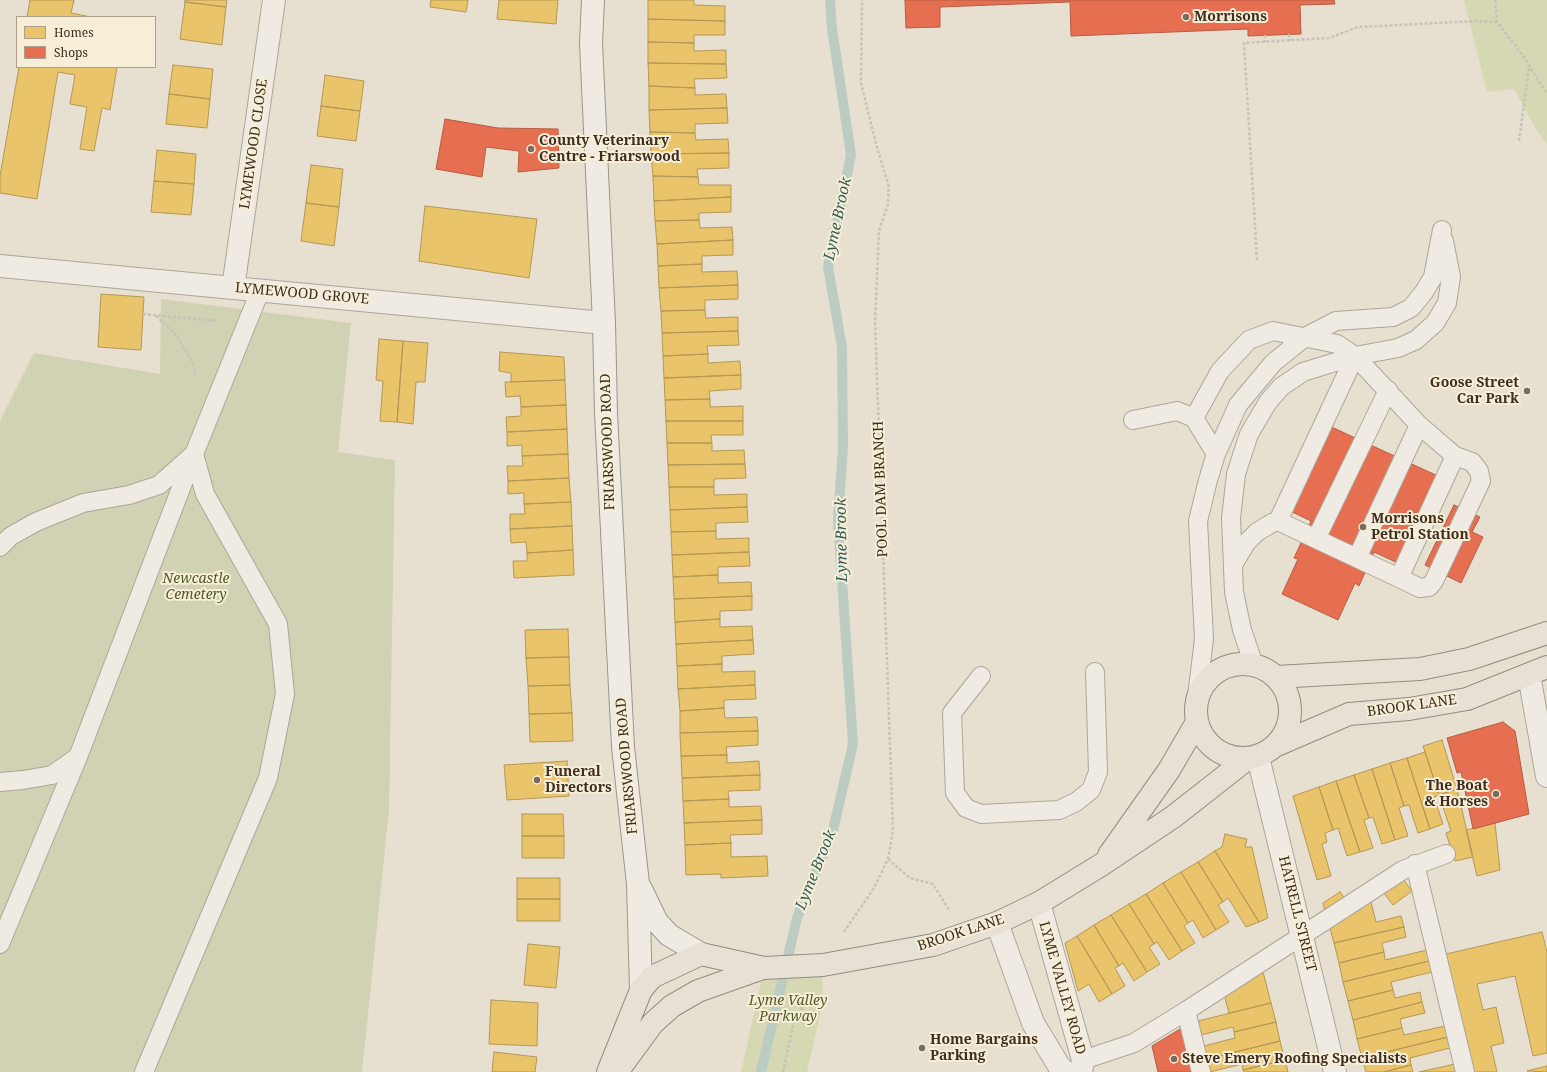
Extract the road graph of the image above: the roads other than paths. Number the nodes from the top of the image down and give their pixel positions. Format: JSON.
{"nodes":[{"id":1,"x":274,"y":0,"type":"edge"},
{"id":2,"x":593,"y":0,"type":"edge"},
{"id":3,"x":0,"y":266,"type":"edge"},
{"id":4,"x":233,"y":288,"type":"junction"},
{"id":5,"x":260,"y":291,"type":"junction"},
{"id":6,"x":604,"y":323,"type":"junction"},
{"id":7,"x":1305,"y":337,"type":"junction"},
{"id":8,"x":1355,"y":356,"type":"junction"},
{"id":9,"x":1388,"y":390,"type":"junction"},
{"id":10,"x":1194,"y":418,"type":"junction"},
{"id":11,"x":1134,"y":420,"type":"dead end"},
{"id":12,"x":1419,"y":425,"type":"junction"},
{"id":13,"x":194,"y":454,"type":"junction"},
{"id":14,"x":1216,"y":454,"type":"junction"},
{"id":15,"x":1455,"y":456,"type":"junction"},
{"id":16,"x":1278,"y":521,"type":"junction"},
{"id":17,"x":1316,"y":538,"type":"junction"},
{"id":18,"x":0,"y":547,"type":"edge"},
{"id":19,"x":1357,"y":558,"type":"junction"},
{"id":20,"x":1234,"y":563,"type":"junction"},
{"id":21,"x":1399,"y":578,"type":"junction"},
{"id":22,"x":1547,"y":633,"type":"edge"},
{"id":23,"x":1254,"y":665,"type":"junction"},
{"id":24,"x":1538,"y":671,"type":"edge"},
{"id":25,"x":1095,"y":672,"type":"dead end"},
{"id":26,"x":981,"y":676,"type":"dead end"},
{"id":27,"x":1276,"y":677,"type":"junction"},
{"id":28,"x":1197,"y":713,"type":"junction"},
{"id":29,"x":1277,"y":745,"type":"junction"},
{"id":30,"x":78,"y":757,"type":"junction"},
{"id":31,"x":1253,"y":758,"type":"junction"},
{"id":32,"x":1547,"y":776,"type":"edge"},
{"id":33,"x":0,"y":782,"type":"edge"},
{"id":34,"x":1446,"y":854,"type":"dead end"},
{"id":35,"x":1415,"y":864,"type":"junction"},
{"id":36,"x":1101,"y":865,"type":"junction"},
{"id":37,"x":638,"y":884,"type":"junction"},
{"id":38,"x":1039,"y":903,"type":"junction"},
{"id":39,"x":997,"y":923,"type":"junction"},
{"id":40,"x":1302,"y":936,"type":"junction"},
{"id":41,"x":0,"y":944,"type":"edge"},
{"id":42,"x":701,"y":954,"type":"junction"},
{"id":43,"x":764,"y":968,"type":"junction"},
{"id":44,"x":641,"y":990,"type":"junction"},
{"id":45,"x":1186,"y":1010,"type":"junction"},
{"id":46,"x":1082,"y":1066,"type":"edge"},
{"id":47,"x":144,"y":1072,"type":"edge"},
{"id":48,"x":608,"y":1072,"type":"edge"},
{"id":49,"x":617,"y":1072,"type":"edge"},
{"id":50,"x":1065,"y":1072,"type":"edge"},
{"id":51,"x":1202,"y":1072,"type":"edge"},
{"id":52,"x":1335,"y":1072,"type":"edge"},
{"id":53,"x":1465,"y":1072,"type":"edge"}],
"edges":[{"from":1,"to":4,"type":"street","name":"LYMEWOOD CLOSE"},
{"from":2,"to":6,"type":"street","name":"FRIARSWOOD ROAD"},
{"from":3,"to":4,"type":"street","name":"LYMEWOOD GROVE"},
{"from":4,"to":5,"type":"street","name":"LYMEWOOD GROVE"},
{"from":5,"to":6,"type":"street","name":"LYMEWOOD GROVE"},
{"from":5,"to":13,"type":"lane"},
{"from":6,"to":37,"type":"street","name":"FRIARSWOOD ROAD"},
{"from":7,"to":8,"type":"lane"},
{"from":7,"to":8,"type":"lane"},
{"from":7,"to":10,"type":"lane"},
{"from":7,"to":14,"type":"lane"},
{"from":8,"to":9,"type":"lane"},
{"from":8,"to":16,"type":"lane"},
{"from":8,"to":20,"type":"lane"},
{"from":9,"to":12,"type":"lane"},
{"from":9,"to":17,"type":"lane"},
{"from":10,"to":11,"type":"lane"},
{"from":10,"to":14,"type":"lane"},
{"from":12,"to":15,"type":"lane"},
{"from":12,"to":19,"type":"lane"},
{"from":13,"to":18,"type":"lane"},
{"from":13,"to":30,"type":"lane"},
{"from":13,"to":47,"type":"lane"},
{"from":14,"to":28,"type":"lane"},
{"from":15,"to":21,"type":"lane"},
{"from":15,"to":21,"type":"lane"},
{"from":16,"to":17,"type":"lane"},
{"from":16,"to":20,"type":"lane"},
{"from":17,"to":19,"type":"lane"},
{"from":19,"to":21,"type":"lane"},
{"from":20,"to":23,"type":"lane"},
{"from":22,"to":27,"type":"main road"},
{"from":23,"to":27,"type":"main road","name":"BROOK LANE"},
{"from":23,"to":28,"type":"main road","name":"BROOK LANE"},
{"from":24,"to":29,"type":"main road","name":"BROOK LANE"},
{"from":24,"to":32,"type":"street"},
{"from":25,"to":26,"type":"lane"},
{"from":27,"to":29,"type":"main road","name":"BROOK LANE"},
{"from":28,"to":31,"type":"main road"},
{"from":28,"to":36,"type":"main road","name":"BROOK LANE"},
{"from":29,"to":31,"type":"main road","name":"BROOK LANE"},
{"from":30,"to":33,"type":"lane"},
{"from":30,"to":41,"type":"lane"},
{"from":31,"to":36,"type":"main road","name":"BROOK LANE"},
{"from":31,"to":40,"type":"street","name":"HATRELL STREET"},
{"from":34,"to":35,"type":"lane"},
{"from":35,"to":40,"type":"lane"},
{"from":35,"to":53,"type":"lane"},
{"from":36,"to":38,"type":"main road","name":"BROOK LANE"},
{"from":37,"to":42,"type":"street","name":"FRIARSWOOD ROAD"},
{"from":37,"to":44,"type":"street","name":"FRIARSWOOD ROAD"},
{"from":38,"to":39,"type":"main road","name":"BROOK LANE"},
{"from":38,"to":46,"type":"street","name":"LYME VALLEY ROAD"},
{"from":39,"to":43,"type":"main road","name":"BROOK LANE"},
{"from":39,"to":50,"type":"street","name":"LYME VALLEY ROAD"},
{"from":40,"to":45,"type":"lane"},
{"from":40,"to":52,"type":"street","name":"HATRELL STREET"},
{"from":42,"to":43,"type":"main road"},
{"from":42,"to":44,"type":"main road"},
{"from":43,"to":49,"type":"main road"},
{"from":44,"to":48,"type":"main road"},
{"from":45,"to":46,"type":"lane"},
{"from":45,"to":51,"type":"lane"}]}
